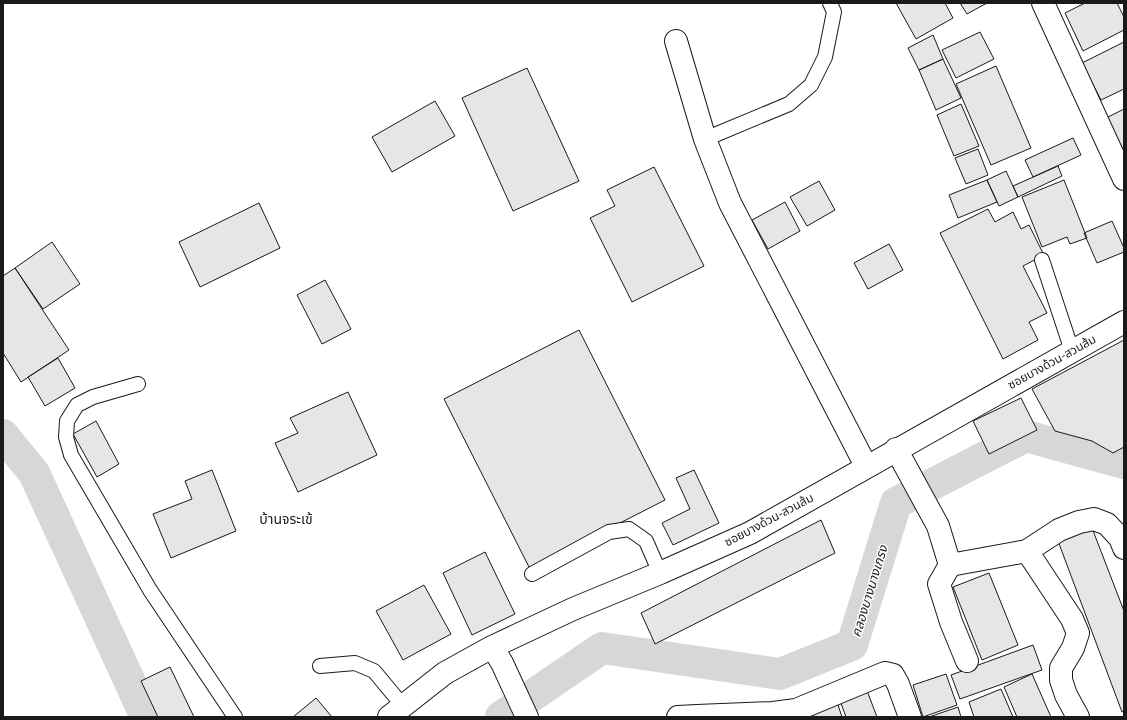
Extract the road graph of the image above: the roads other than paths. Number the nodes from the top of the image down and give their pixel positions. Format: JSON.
{"nodes":[{"id":1,"x":830,"y":3,"type":"edge"},
{"id":2,"x":1043,"y":3,"type":"edge"},
{"id":3,"x":676,"y":41,"type":"dead end"},
{"id":4,"x":705,"y":139,"type":"junction"},
{"id":5,"x":1124,"y":178,"type":"edge"},
{"id":6,"x":1042,"y":260,"type":"dead end"},
{"id":7,"x":1124,"y":322,"type":"edge"},
{"id":8,"x":1072,"y":350,"type":"junction"},
{"id":9,"x":138,"y":384,"type":"dead end"},
{"id":10,"x":896,"y":449,"type":"junction"},
{"id":11,"x":866,"y":466,"type":"junction"},
{"id":12,"x":1124,"y":548,"type":"edge"},
{"id":13,"x":1027,"y":552,"type":"junction"},
{"id":14,"x":950,"y":565,"type":"junction"},
{"id":15,"x":660,"y":573,"type":"junction"},
{"id":16,"x":532,"y":574,"type":"dead end"},
{"id":17,"x":497,"y":655,"type":"junction"},
{"id":18,"x":967,"y":661,"type":"dead end"},
{"id":19,"x":320,"y":666,"type":"dead end"},
{"id":20,"x":396,"y":711,"type":"edge"},
{"id":21,"x":235,"y":717,"type":"edge"},
{"id":22,"x":527,"y":717,"type":"edge"},
{"id":23,"x":691,"y":717,"type":"edge"},
{"id":24,"x":910,"y":717,"type":"edge"},
{"id":25,"x":1078,"y":717,"type":"edge"}],
"edges":[{"from":1,"to":4,"type":"lane"},
{"from":2,"to":5,"type":"street"},
{"from":3,"to":4,"type":"street"},
{"from":4,"to":11,"type":"street"},
{"from":6,"to":8,"type":"lane"},
{"from":7,"to":8,"type":"street","name":"ซอยบางด้วน-สวนส้ม"},
{"from":8,"to":10,"type":"street","name":"ซอยบางด้วน-สวนส้ม"},
{"from":9,"to":21,"type":"lane"},
{"from":10,"to":11,"type":"street","name":"ซอยบางด้วน-สวนส้ม"},
{"from":10,"to":14,"type":"street"},
{"from":11,"to":15,"type":"street","name":"ซอยบางด้วน-สวนส้ม"},
{"from":12,"to":13,"type":"street"},
{"from":13,"to":14,"type":"street"},
{"from":13,"to":25,"type":"street"},
{"from":14,"to":18,"type":"street"},
{"from":15,"to":16,"type":"lane"},
{"from":15,"to":17,"type":"street","name":"ซอยบางด้วน-สวนส้ม"},
{"from":17,"to":20,"type":"street","name":"ซอยบางด้วน-สวนส้ม"},
{"from":17,"to":22,"type":"street"},
{"from":19,"to":20,"type":"lane"},
{"from":23,"to":24,"type":"street"}]}
